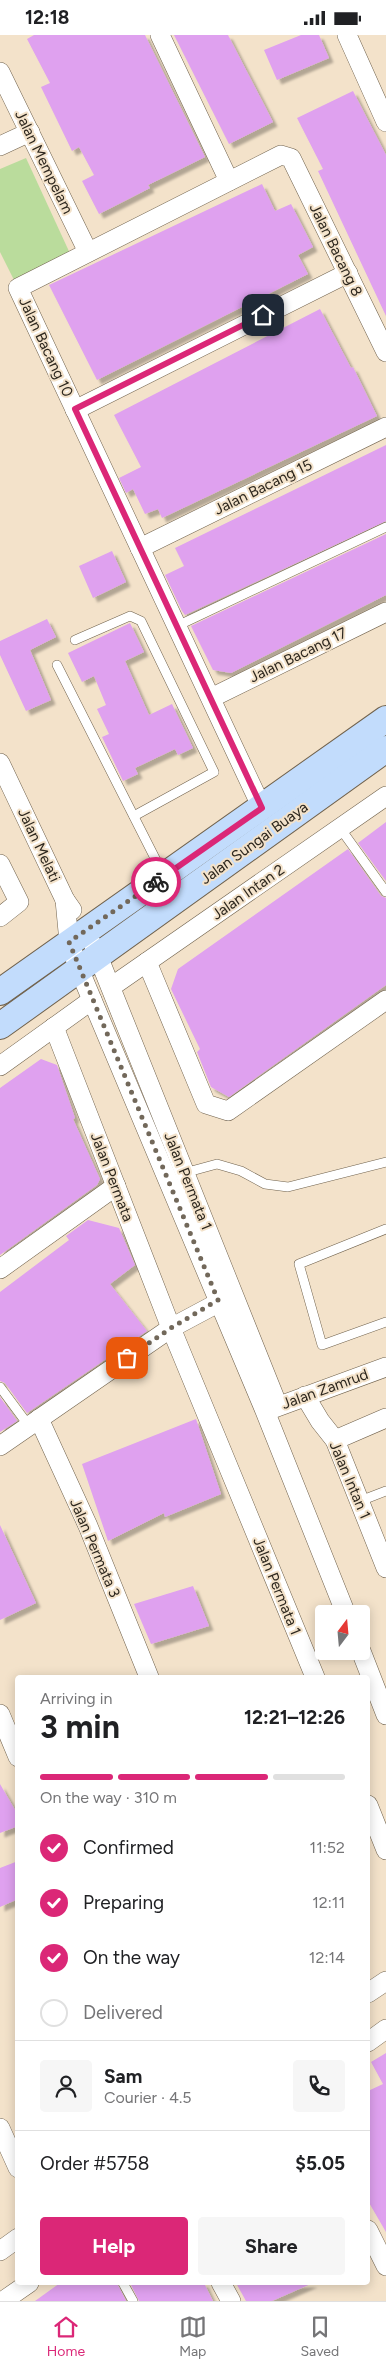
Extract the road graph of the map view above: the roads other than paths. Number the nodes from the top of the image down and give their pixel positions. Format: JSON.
{"nodes":[{"id":1,"x":160,"y":35,"type":"edge"},
{"id":2,"x":347,"y":35,"type":"edge"},
{"id":3,"x":0,"y":72,"type":"edge"},
{"id":4,"x":386,"y":123,"type":"edge"},
{"id":5,"x":30,"y":132,"type":"junction"},
{"id":6,"x":0,"y":146,"type":"edge"},
{"id":7,"x":281,"y":155,"type":"joint"},
{"id":8,"x":229,"y":181,"type":"junction"},
{"id":9,"x":88,"y":252,"type":"junction"},
{"id":10,"x":348,"y":273,"type":"junction"},
{"id":11,"x":386,"y":353,"type":"edge"},
{"id":12,"x":75,"y":409,"type":"junction"},
{"id":13,"x":386,"y":427,"type":"edge"},
{"id":14,"x":386,"y":527,"type":"edge"},
{"id":15,"x":140,"y":548,"type":"junction"},
{"id":16,"x":386,"y":612,"type":"edge"},
{"id":17,"x":177,"y":626,"type":"junction"},
{"id":18,"x":75,"y":640,"type":"dead end"},
{"id":19,"x":57,"y":665,"type":"dead end"},
{"id":20,"x":211,"y":698,"type":"junction"},
{"id":21,"x":386,"y":719,"type":"edge"},
{"id":22,"x":386,"y":749,"type":"edge"},
{"id":23,"x":0,"y":763,"type":"edge"},
{"id":24,"x":386,"y":796,"type":"edge"},
{"id":25,"x":262,"y":808,"type":"junction"},
{"id":26,"x":134,"y":816,"type":"junction"},
{"id":27,"x":340,"y":828,"type":"junction"},
{"id":28,"x":0,"y":864,"type":"edge"},
{"id":29,"x":164,"y":876,"type":"junction"},
{"id":30,"x":386,"y":892,"type":"edge"},
{"id":31,"x":0,"y":917,"type":"edge"},
{"id":32,"x":78,"y":936,"type":"junction"},
{"id":33,"x":88,"y":962,"type":"junction"},
{"id":34,"x":147,"y":962,"type":"junction"},
{"id":35,"x":111,"y":987,"type":"junction"},
{"id":36,"x":0,"y":992,"type":"edge"},
{"id":37,"x":92,"y":1000,"type":"junction"},
{"id":38,"x":386,"y":1000,"type":"edge"},
{"id":39,"x":0,"y":1026,"type":"edge"},
{"id":40,"x":54,"y":1027,"type":"junction"},
{"id":41,"x":0,"y":1066,"type":"edge"},
{"id":42,"x":386,"y":1162,"type":"edge"},
{"id":43,"x":176,"y":1177,"type":"junction"},
{"id":44,"x":116,"y":1186,"type":"junction"},
{"id":45,"x":386,"y":1229,"type":"edge"},
{"id":46,"x":0,"y":1269,"type":"edge"},
{"id":47,"x":226,"y":1298,"type":"junction"},
{"id":48,"x":386,"y":1322,"type":"edge"},
{"id":49,"x":171,"y":1328,"type":"junction"},
{"id":50,"x":386,"y":1367,"type":"edge"},
{"id":51,"x":0,"y":1387,"type":"edge"},
{"id":52,"x":305,"y":1396,"type":"junction"},
{"id":53,"x":271,"y":1409,"type":"junction"},
{"id":54,"x":386,"y":1418,"type":"edge"},
{"id":55,"x":34,"y":1422,"type":"junction"},
{"id":56,"x":335,"y":1440,"type":"junction"},
{"id":57,"x":0,"y":1446,"type":"edge"},
{"id":58,"x":386,"y":1491,"type":"edge"},
{"id":59,"x":360,"y":1501,"type":"junction"},
{"id":60,"x":386,"y":1568,"type":"edge"},
{"id":61,"x":343,"y":1605,"type":"edge"},
{"id":62,"x":365,"y":1660,"type":"edge"},
{"id":63,"x":148,"y":1675,"type":"edge"},
{"id":64,"x":314,"y":1675,"type":"edge"},
{"id":65,"x":0,"y":1714,"type":"edge"},
{"id":66,"x":386,"y":1715,"type":"edge"},
{"id":67,"x":15,"y":1750,"type":"edge"},
{"id":68,"x":370,"y":1810,"type":"edge"},
{"id":69,"x":386,"y":1850,"type":"edge"},
{"id":70,"x":386,"y":1981,"type":"edge"},
{"id":71,"x":370,"y":1992,"type":"edge"},
{"id":72,"x":386,"y":2029,"type":"edge"},
{"id":73,"x":370,"y":2041,"type":"edge"},
{"id":74,"x":0,"y":2128,"type":"edge"},
{"id":75,"x":15,"y":2161,"type":"edge"},
{"id":76,"x":370,"y":2235,"type":"edge"},
{"id":77,"x":15,"y":2239,"type":"edge"},
{"id":78,"x":0,"y":2251,"type":"edge"},
{"id":79,"x":386,"y":2265,"type":"edge"},
{"id":80,"x":26,"y":2285,"type":"edge"},
{"id":81,"x":124,"y":2285,"type":"edge"},
{"id":82,"x":222,"y":2285,"type":"edge"},
{"id":83,"x":3,"y":2301,"type":"edge"},
{"id":84,"x":133,"y":2301,"type":"edge"},
{"id":85,"x":231,"y":2301,"type":"edge"}],
"edges":[{"from":1,"to":8,"type":"street"},
{"from":2,"to":4,"type":"street"},
{"from":3,"to":5,"type":"street","name":"Jalan Mempelam"},
{"from":5,"to":6,"type":"street"},
{"from":5,"to":9,"type":"street","name":"Jalan Mempelam"},
{"from":7,"to":8,"type":"street","name":"Jalan Bacang 10"},
{"from":7,"to":10,"type":"street","name":"Jalan Bacang 8"},
{"from":8,"to":9,"type":"street","name":"Jalan Bacang 10"},
{"from":9,"to":12,"type":"street","name":"Jalan Bacang 10"},
{"from":10,"to":11,"type":"street","name":"Jalan Bacang 8"},
{"from":10,"to":12,"type":"street"},
{"from":12,"to":15,"type":"street","name":"Jalan Bacang 10"},
{"from":13,"to":15,"type":"street","name":"Jalan Bacang 15"},
{"from":14,"to":17,"type":"lane"},
{"from":15,"to":17,"type":"street","name":"Jalan Bacang 10"},
{"from":16,"to":20,"type":"street","name":"Jalan Bacang 17"},
{"from":17,"to":20,"type":"street","name":"Jalan Bacang 10"},
{"from":18,"to":26,"type":"lane"},
{"from":19,"to":26,"type":"lane"},
{"from":20,"to":25,"type":"street","name":"Jalan Bacang 10"},
{"from":21,"to":25,"type":"street","name":"Jalan Sungai Buaya"},
{"from":22,"to":33,"type":"street","name":"Jalan Sungai Buaya"},
{"from":23,"to":32,"type":"street","name":"Jalan Melati"},
{"from":24,"to":27,"type":"street","name":"Jalan Intan 2"},
{"from":25,"to":29,"type":"street","name":"Jalan Sungai Buaya"},
{"from":26,"to":29,"type":"lane"},
{"from":27,"to":30,"type":"lane"},
{"from":27,"to":34,"type":"street","name":"Jalan Intan 2"},
{"from":28,"to":31,"type":"street"},
{"from":29,"to":32,"type":"street","name":"Jalan Sungai Buaya"},
{"from":32,"to":33,"type":"street","name":"Jalan Melati"},
{"from":32,"to":36,"type":"street","name":"Jalan Sungai Buaya"},
{"from":33,"to":35,"type":"street","name":"Jalan Permata 1"},
{"from":33,"to":37,"type":"street","name":"Jalan Permata 1"},
{"from":33,"to":39,"type":"street","name":"Jalan Sungai Buaya"},
{"from":34,"to":35,"type":"street","name":"Jalan Intan 2"},
{"from":34,"to":38,"type":"street"},
{"from":35,"to":43,"type":"street","name":"Jalan Permata 1"},
{"from":37,"to":40,"type":"street"},
{"from":37,"to":43,"type":"street","name":"Jalan Permata 1"},
{"from":40,"to":41,"type":"street"},
{"from":40,"to":44,"type":"street","name":"Jalan Permata"},
{"from":42,"to":43,"type":"lane"},
{"from":43,"to":47,"type":"street","name":"Jalan Permata 1"},
{"from":44,"to":46,"type":"street"},
{"from":44,"to":49,"type":"street","name":"Jalan Permata"},
{"from":45,"to":48,"type":"lane"},
{"from":47,"to":49,"type":"street"},
{"from":47,"to":53,"type":"street","name":"Jalan Permata 1"},
{"from":49,"to":55,"type":"street"},
{"from":49,"to":64,"type":"street","name":"Jalan Permata 1"},
{"from":50,"to":52,"type":"street","name":"Jalan Zamrud"},
{"from":51,"to":55,"type":"lane"},
{"from":52,"to":53,"type":"street","name":"Jalan Zamrud"},
{"from":52,"to":56,"type":"street","name":"Jalan Intan 1"},
{"from":53,"to":61,"type":"street","name":"Jalan Permata 1"},
{"from":54,"to":56,"type":"street"},
{"from":55,"to":57,"type":"street"},
{"from":55,"to":63,"type":"street","name":"Jalan Permata 3"},
{"from":56,"to":59,"type":"street","name":"Jalan Intan 1"},
{"from":58,"to":59,"type":"lane"},
{"from":59,"to":60,"type":"street","name":"Jalan Intan 1"},
{"from":62,"to":66,"type":"street"},
{"from":65,"to":67,"type":"street"},
{"from":68,"to":69,"type":"street"},
{"from":70,"to":71,"type":"street"},
{"from":72,"to":73,"type":"street"},
{"from":74,"to":75,"type":"street"},
{"from":76,"to":79,"type":"street"},
{"from":77,"to":78,"type":"street"},
{"from":80,"to":83,"type":"street"},
{"from":81,"to":84,"type":"lane"},
{"from":82,"to":85,"type":"street"}]}
